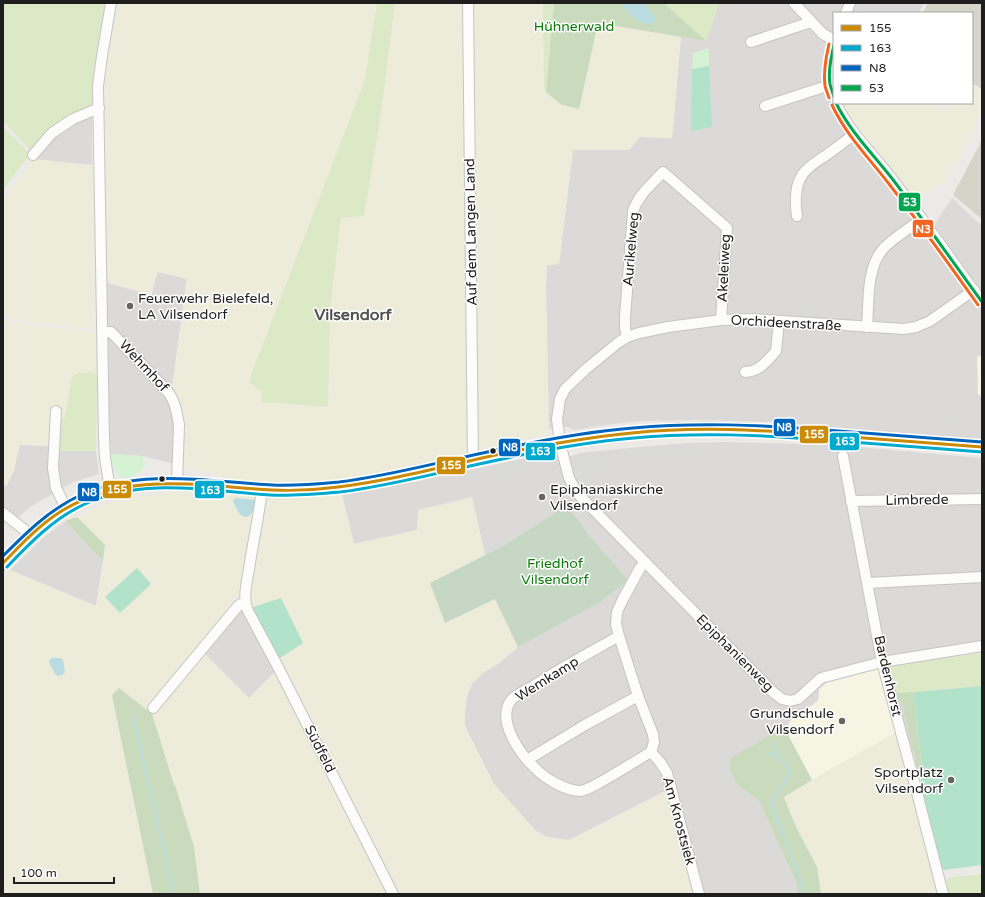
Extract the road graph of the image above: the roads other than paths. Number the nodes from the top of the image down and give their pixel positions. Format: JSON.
{"nodes":[{"id":1,"x":111,"y":3,"type":"edge"},
{"id":2,"x":468,"y":3,"type":"edge"},
{"id":3,"x":794,"y":3,"type":"edge"},
{"id":4,"x":811,"y":22,"type":"junction"},
{"id":5,"x":833,"y":39,"type":"edge"},
{"id":6,"x":751,"y":42,"type":"dead end"},
{"id":7,"x":833,"y":49,"type":"edge"},
{"id":8,"x":830,"y":85,"type":"junction"},
{"id":9,"x":833,"y":95,"type":"edge"},
{"id":10,"x":836,"y":104,"type":"edge"},
{"id":11,"x":765,"y":106,"type":"dead end"},
{"id":12,"x":98,"y":108,"type":"junction"},
{"id":13,"x":855,"y":134,"type":"junction"},
{"id":14,"x":33,"y":155,"type":"dead end"},
{"id":15,"x":663,"y":172,"type":"joint"},
{"id":16,"x":797,"y":216,"type":"dead end"},
{"id":17,"x":922,"y":219,"type":"junction"},
{"id":18,"x":974,"y":290,"type":"junction"},
{"id":19,"x":982,"y":302,"type":"edge"},
{"id":20,"x":721,"y":320,"type":"junction"},
{"id":21,"x":779,"y":321,"type":"junction"},
{"id":22,"x":867,"y":327,"type":"junction"},
{"id":23,"x":102,"y":332,"type":"junction"},
{"id":24,"x":628,"y":337,"type":"junction"},
{"id":25,"x":745,"y":372,"type":"dead end"},
{"id":26,"x":56,"y":411,"type":"dead end"},
{"id":27,"x":560,"y":443,"type":"junction"},
{"id":28,"x":982,"y":447,"type":"edge"},
{"id":29,"x":843,"y":456,"type":"dead end"},
{"id":30,"x":473,"y":461,"type":"junction"},
{"id":31,"x":177,"y":483,"type":"junction"},
{"id":32,"x":262,"y":489,"type":"junction"},
{"id":33,"x":110,"y":490,"type":"junction"},
{"id":34,"x":982,"y":499,"type":"edge"},
{"id":35,"x":851,"y":501,"type":"junction"},
{"id":36,"x":66,"y":508,"type":"junction"},
{"id":37,"x":3,"y":512,"type":"edge"},
{"id":38,"x":31,"y":535,"type":"junction"},
{"id":39,"x":3,"y":563,"type":"edge"},
{"id":40,"x":644,"y":563,"type":"junction"},
{"id":41,"x":982,"y":577,"type":"edge"},
{"id":42,"x":868,"y":583,"type":"junction"},
{"id":43,"x":246,"y":604,"type":"junction"},
{"id":44,"x":619,"y":636,"type":"junction"},
{"id":45,"x":982,"y":646,"type":"edge"},
{"id":46,"x":882,"y":662,"type":"junction"},
{"id":47,"x":638,"y":696,"type":"junction"},
{"id":48,"x":153,"y":708,"type":"dead end"},
{"id":49,"x":651,"y":752,"type":"junction"},
{"id":50,"x":527,"y":760,"type":"junction"},
{"id":51,"x":393,"y":894,"type":"edge"},
{"id":52,"x":698,"y":894,"type":"edge"},
{"id":53,"x":943,"y":894,"type":"edge"}],
"edges":[{"from":1,"to":12,"type":"street"},
{"from":2,"to":30,"type":"street","name":"Auf dem Langen Land"},
{"from":3,"to":4,"type":"street"},
{"from":4,"to":5,"type":"street"},
{"from":4,"to":6,"type":"street"},
{"from":7,"to":8,"type":"street"},
{"from":8,"to":9,"type":"street"},
{"from":8,"to":11,"type":"street"},
{"from":10,"to":13,"type":"street"},
{"from":12,"to":14,"type":"street"},
{"from":12,"to":23,"type":"street"},
{"from":13,"to":16,"type":"street"},
{"from":13,"to":17,"type":"street"},
{"from":15,"to":20,"type":"street","name":"Akeleiweg"},
{"from":15,"to":24,"type":"street","name":"Aurikelweg"},
{"from":17,"to":18,"type":"street"},
{"from":17,"to":22,"type":"street"},
{"from":18,"to":19,"type":"street"},
{"from":18,"to":22,"type":"street","name":"Orchideenstraße"},
{"from":20,"to":21,"type":"street","name":"Orchideenstraße"},
{"from":20,"to":24,"type":"street","name":"Orchideenstraße"},
{"from":21,"to":22,"type":"street","name":"Orchideenstraße"},
{"from":21,"to":25,"type":"street"},
{"from":23,"to":31,"type":"street","name":"Wehmhof"},
{"from":23,"to":33,"type":"street"},
{"from":24,"to":27,"type":"street","name":"Orchideenstraße"},
{"from":26,"to":36,"type":"street"},
{"from":27,"to":28,"type":"main road"},
{"from":27,"to":30,"type":"main road"},
{"from":27,"to":40,"type":"street","name":"Epiphanienweg"},
{"from":29,"to":35,"type":"street","name":"Bardenhorst"},
{"from":30,"to":32,"type":"main road"},
{"from":31,"to":32,"type":"main road"},
{"from":31,"to":33,"type":"main road"},
{"from":32,"to":43,"type":"street","name":"Südfeld"},
{"from":33,"to":36,"type":"main road"},
{"from":34,"to":35,"type":"street","name":"Limbrede"},
{"from":35,"to":42,"type":"street","name":"Bardenhorst"},
{"from":36,"to":38,"type":"main road"},
{"from":37,"to":38,"type":"street"},
{"from":38,"to":39,"type":"main road"},
{"from":40,"to":44,"type":"street"},
{"from":40,"to":46,"type":"street","name":"Epiphanienweg"},
{"from":41,"to":42,"type":"street"},
{"from":42,"to":46,"type":"street","name":"Bardenhorst"},
{"from":43,"to":48,"type":"street"},
{"from":43,"to":51,"type":"street","name":"Südfeld"},
{"from":44,"to":47,"type":"street"},
{"from":44,"to":50,"type":"street","name":"Wemkamp"},
{"from":45,"to":46,"type":"street","name":"Epiphanienweg"},
{"from":46,"to":53,"type":"street","name":"Bardenhorst"},
{"from":47,"to":49,"type":"street"},
{"from":47,"to":50,"type":"street"},
{"from":49,"to":50,"type":"street","name":"Wemkamp"},
{"from":49,"to":52,"type":"street","name":"Am Knostsiek"}]}
